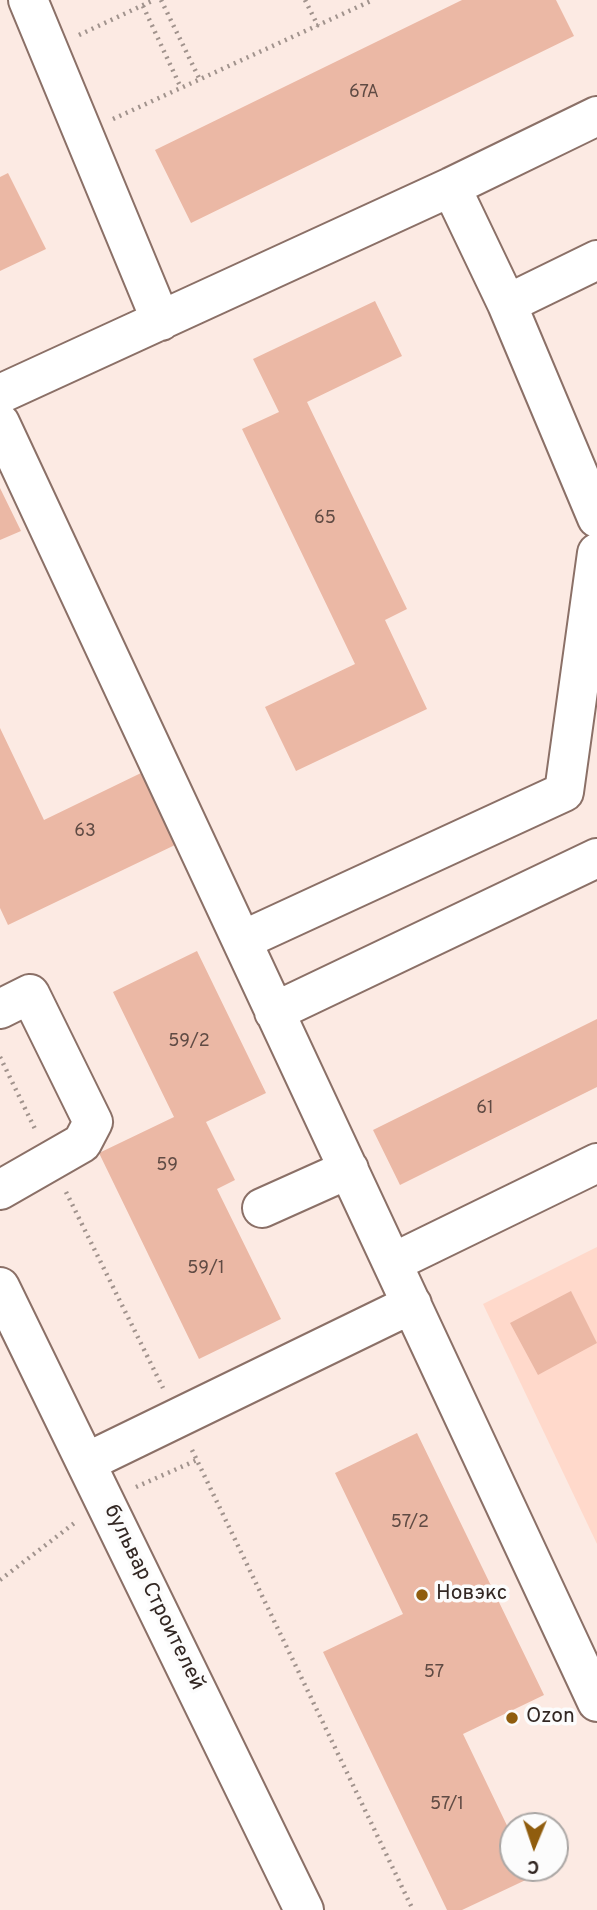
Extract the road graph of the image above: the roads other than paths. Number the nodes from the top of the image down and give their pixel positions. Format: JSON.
{"nodes":[{"id":1,"x":28,"y":0,"type":"edge"},
{"id":2,"x":597,"y":116,"type":"edge"},
{"id":3,"x":451,"y":187,"type":"junction"},
{"id":4,"x":597,"y":260,"type":"edge"},
{"id":5,"x":507,"y":304,"type":"junction"},
{"id":6,"x":161,"y":321,"type":"junction"},
{"id":7,"x":0,"y":394,"type":"edge"},
{"id":8,"x":0,"y":423,"type":"edge"},
{"id":9,"x":597,"y":518,"type":"edge"},
{"id":10,"x":597,"y":553,"type":"edge"},
{"id":11,"x":597,"y":858,"type":"edge"},
{"id":12,"x":243,"y":940,"type":"junction"},
{"id":13,"x":0,"y":1009,"type":"edge"},
{"id":14,"x":263,"y":1012,"type":"junction"},
{"id":15,"x":597,"y":1163,"type":"edge"},
{"id":16,"x":349,"y":1169,"type":"junction"},
{"id":17,"x":0,"y":1190,"type":"edge"},
{"id":18,"x":262,"y":1208,"type":"dead end"},
{"id":19,"x":393,"y":1263,"type":"junction"},
{"id":20,"x":0,"y":1287,"type":"edge"},
{"id":21,"x":412,"y":1304,"type":"junction"},
{"id":22,"x":88,"y":1462,"type":"junction"},
{"id":23,"x":597,"y":1702,"type":"edge"},
{"id":24,"x":304,"y":1910,"type":"edge"}],
"edges":[{"from":1,"to":6,"type":"street"},
{"from":2,"to":3,"type":"street"},
{"from":3,"to":5,"type":"street"},
{"from":3,"to":6,"type":"street"},
{"from":4,"to":5,"type":"street"},
{"from":5,"to":9,"type":"street"},
{"from":6,"to":7,"type":"street"},
{"from":8,"to":12,"type":"street"},
{"from":10,"to":12,"type":"street"},
{"from":11,"to":14,"type":"street"},
{"from":12,"to":14,"type":"street"},
{"from":13,"to":17,"type":"street"},
{"from":14,"to":16,"type":"street"},
{"from":15,"to":19,"type":"street"},
{"from":16,"to":18,"type":"street"},
{"from":16,"to":19,"type":"street"},
{"from":19,"to":21,"type":"street"},
{"from":20,"to":22,"type":"street","name":"бульвар Строителей"},
{"from":21,"to":22,"type":"street"},
{"from":21,"to":23,"type":"street"},
{"from":22,"to":24,"type":"street","name":"бульвар Строителей"}]}
